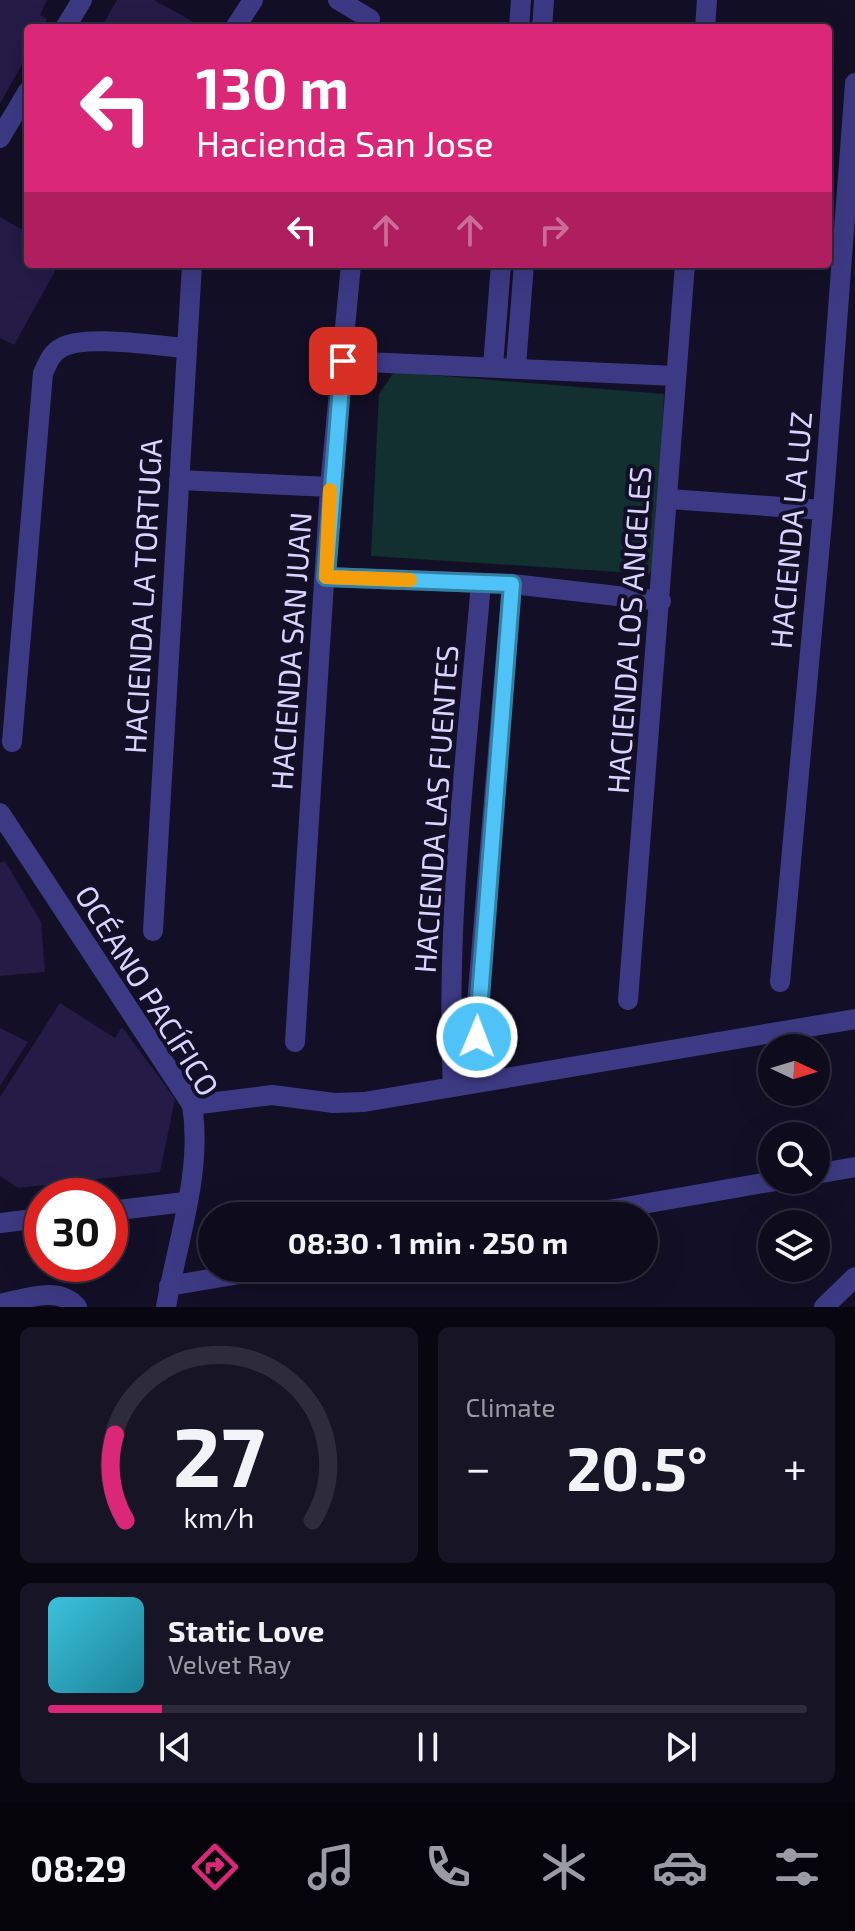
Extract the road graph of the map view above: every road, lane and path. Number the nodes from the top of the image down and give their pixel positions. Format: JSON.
{"nodes":[{"id":1,"x":82,"y":0,"type":"edge"},
{"id":2,"x":253,"y":0,"type":"edge"},
{"id":3,"x":338,"y":0,"type":"edge"},
{"id":4,"x":521,"y":0,"type":"edge"},
{"id":5,"x":544,"y":0,"type":"edge"},
{"id":6,"x":707,"y":0,"type":"edge"},
{"id":7,"x":370,"y":16,"type":"edge"},
{"id":8,"x":67,"y":24,"type":"edge"},
{"id":9,"x":238,"y":24,"type":"edge"},
{"id":10,"x":519,"y":24,"type":"edge"},
{"id":11,"x":542,"y":24,"type":"edge"},
{"id":12,"x":705,"y":24,"type":"edge"},
{"id":13,"x":855,"y":83,"type":"edge"},
{"id":14,"x":24,"y":98,"type":"edge"},
{"id":15,"x":0,"y":138,"type":"edge"},
{"id":16,"x":192,"y":268,"type":"edge"},
{"id":17,"x":351,"y":268,"type":"edge"},
{"id":18,"x":501,"y":268,"type":"edge"},
{"id":19,"x":524,"y":268,"type":"edge"},
{"id":20,"x":685,"y":268,"type":"edge"},
{"id":21,"x":185,"y":348,"type":"junction"},
{"id":22,"x":343,"y":361,"type":"junction"},
{"id":23,"x":493,"y":366,"type":"junction"},
{"id":24,"x":516,"y":366,"type":"junction"},
{"id":25,"x":676,"y":376,"type":"junction"},
{"id":26,"x":179,"y":480,"type":"junction"},
{"id":27,"x":330,"y":487,"type":"junction"},
{"id":28,"x":669,"y":499,"type":"junction"},
{"id":29,"x":823,"y":510,"type":"junction"},
{"id":30,"x":326,"y":577,"type":"junction"},
{"id":31,"x":481,"y":583,"type":"junction"},
{"id":32,"x":512,"y":584,"type":"junction"},
{"id":33,"x":661,"y":601,"type":"junction"},
{"id":34,"x":12,"y":742,"type":"dead end"},
{"id":35,"x":462,"y":811,"type":"junction"},
{"id":36,"x":0,"y":813,"type":"edge"},
{"id":37,"x":493,"y":814,"type":"junction"},
{"id":38,"x":153,"y":931,"type":"dead end"},
{"id":39,"x":780,"y":982,"type":"dead end"},
{"id":40,"x":628,"y":1000,"type":"dead end"},
{"id":41,"x":855,"y":1019,"type":"edge"},
{"id":42,"x":295,"y":1042,"type":"dead end"},
{"id":43,"x":479,"y":1082,"type":"junction"},
{"id":44,"x":453,"y":1087,"type":"junction"},
{"id":45,"x":192,"y":1105,"type":"junction"},
{"id":46,"x":855,"y":1167,"type":"edge"},
{"id":47,"x":830,"y":1171,"type":"edge"},
{"id":48,"x":758,"y":1184,"type":"edge"},
{"id":49,"x":185,"y":1202,"type":"junction"},
{"id":50,"x":654,"y":1202,"type":"edge"},
{"id":51,"x":128,"y":1209,"type":"edge"},
{"id":52,"x":24,"y":1220,"type":"edge"},
{"id":53,"x":0,"y":1223,"type":"edge"},
{"id":54,"x":855,"y":1277,"type":"edge"},
{"id":55,"x":223,"y":1282,"type":"edge"},
{"id":56,"x":168,"y":1297,"type":"edge"},
{"id":57,"x":0,"y":1304,"type":"edge"},
{"id":58,"x":77,"y":1307,"type":"edge"},
{"id":59,"x":824,"y":1307,"type":"edge"}],
"edges":[{"from":1,"to":8,"type":"street"},
{"from":2,"to":9,"type":"street"},
{"from":3,"to":7,"type":"street"},
{"from":4,"to":10,"type":"street"},
{"from":5,"to":11,"type":"street"},
{"from":6,"to":12,"type":"street"},
{"from":13,"to":29,"type":"street","name":"HACIENDA LA LUZ"},
{"from":14,"to":15,"type":"street"},
{"from":16,"to":21,"type":"street","name":"HACIENDA LA TORTUGA"},
{"from":17,"to":22,"type":"street","name":"HACIENDA SAN JUAN"},
{"from":18,"to":23,"type":"street"},
{"from":19,"to":24,"type":"street"},
{"from":20,"to":25,"type":"street","name":"HACIENDA LOS ANGELES"},
{"from":21,"to":26,"type":"street","name":"HACIENDA LA TORTUGA"},
{"from":21,"to":34,"type":"street"},
{"from":22,"to":23,"type":"street"},
{"from":22,"to":27,"type":"street","name":"HACIENDA SAN JUAN"},
{"from":23,"to":24,"type":"street"},
{"from":24,"to":25,"type":"street"},
{"from":25,"to":28,"type":"street","name":"HACIENDA LOS ANGELES"},
{"from":26,"to":27,"type":"street"},
{"from":26,"to":38,"type":"street","name":"HACIENDA LA TORTUGA"},
{"from":27,"to":30,"type":"street","name":"HACIENDA SAN JUAN"},
{"from":28,"to":29,"type":"street"},
{"from":28,"to":33,"type":"street","name":"HACIENDA LOS ANGELES"},
{"from":29,"to":39,"type":"street","name":"HACIENDA LA LUZ"},
{"from":30,"to":31,"type":"street"},
{"from":30,"to":42,"type":"street","name":"HACIENDA SAN JUAN"},
{"from":31,"to":32,"type":"street"},
{"from":31,"to":35,"type":"street","name":"HACIENDA LAS FUENTES"},
{"from":32,"to":33,"type":"street"},
{"from":32,"to":37,"type":"street","name":"HACIENDA LAS FUENTES"},
{"from":33,"to":40,"type":"street","name":"HACIENDA LOS ANGELES"},
{"from":35,"to":37,"type":"street"},
{"from":35,"to":44,"type":"street","name":"HACIENDA LAS FUENTES"},
{"from":36,"to":45,"type":"street","name":"OCÉANO PACÍFICO"},
{"from":37,"to":43,"type":"street","name":"HACIENDA LAS FUENTES"},
{"from":41,"to":43,"type":"street"},
{"from":43,"to":44,"type":"street"},
{"from":44,"to":45,"type":"street"},
{"from":45,"to":49,"type":"street","name":"OCÉANO PACÍFICO"},
{"from":46,"to":47,"type":"street"},
{"from":48,"to":50,"type":"street"},
{"from":49,"to":51,"type":"street"},
{"from":49,"to":56,"type":"street","name":"OCÉANO PACÍFICO"},
{"from":52,"to":53,"type":"street"},
{"from":54,"to":59,"type":"street"},
{"from":55,"to":56,"type":"street"},
{"from":57,"to":58,"type":"street"}]}
